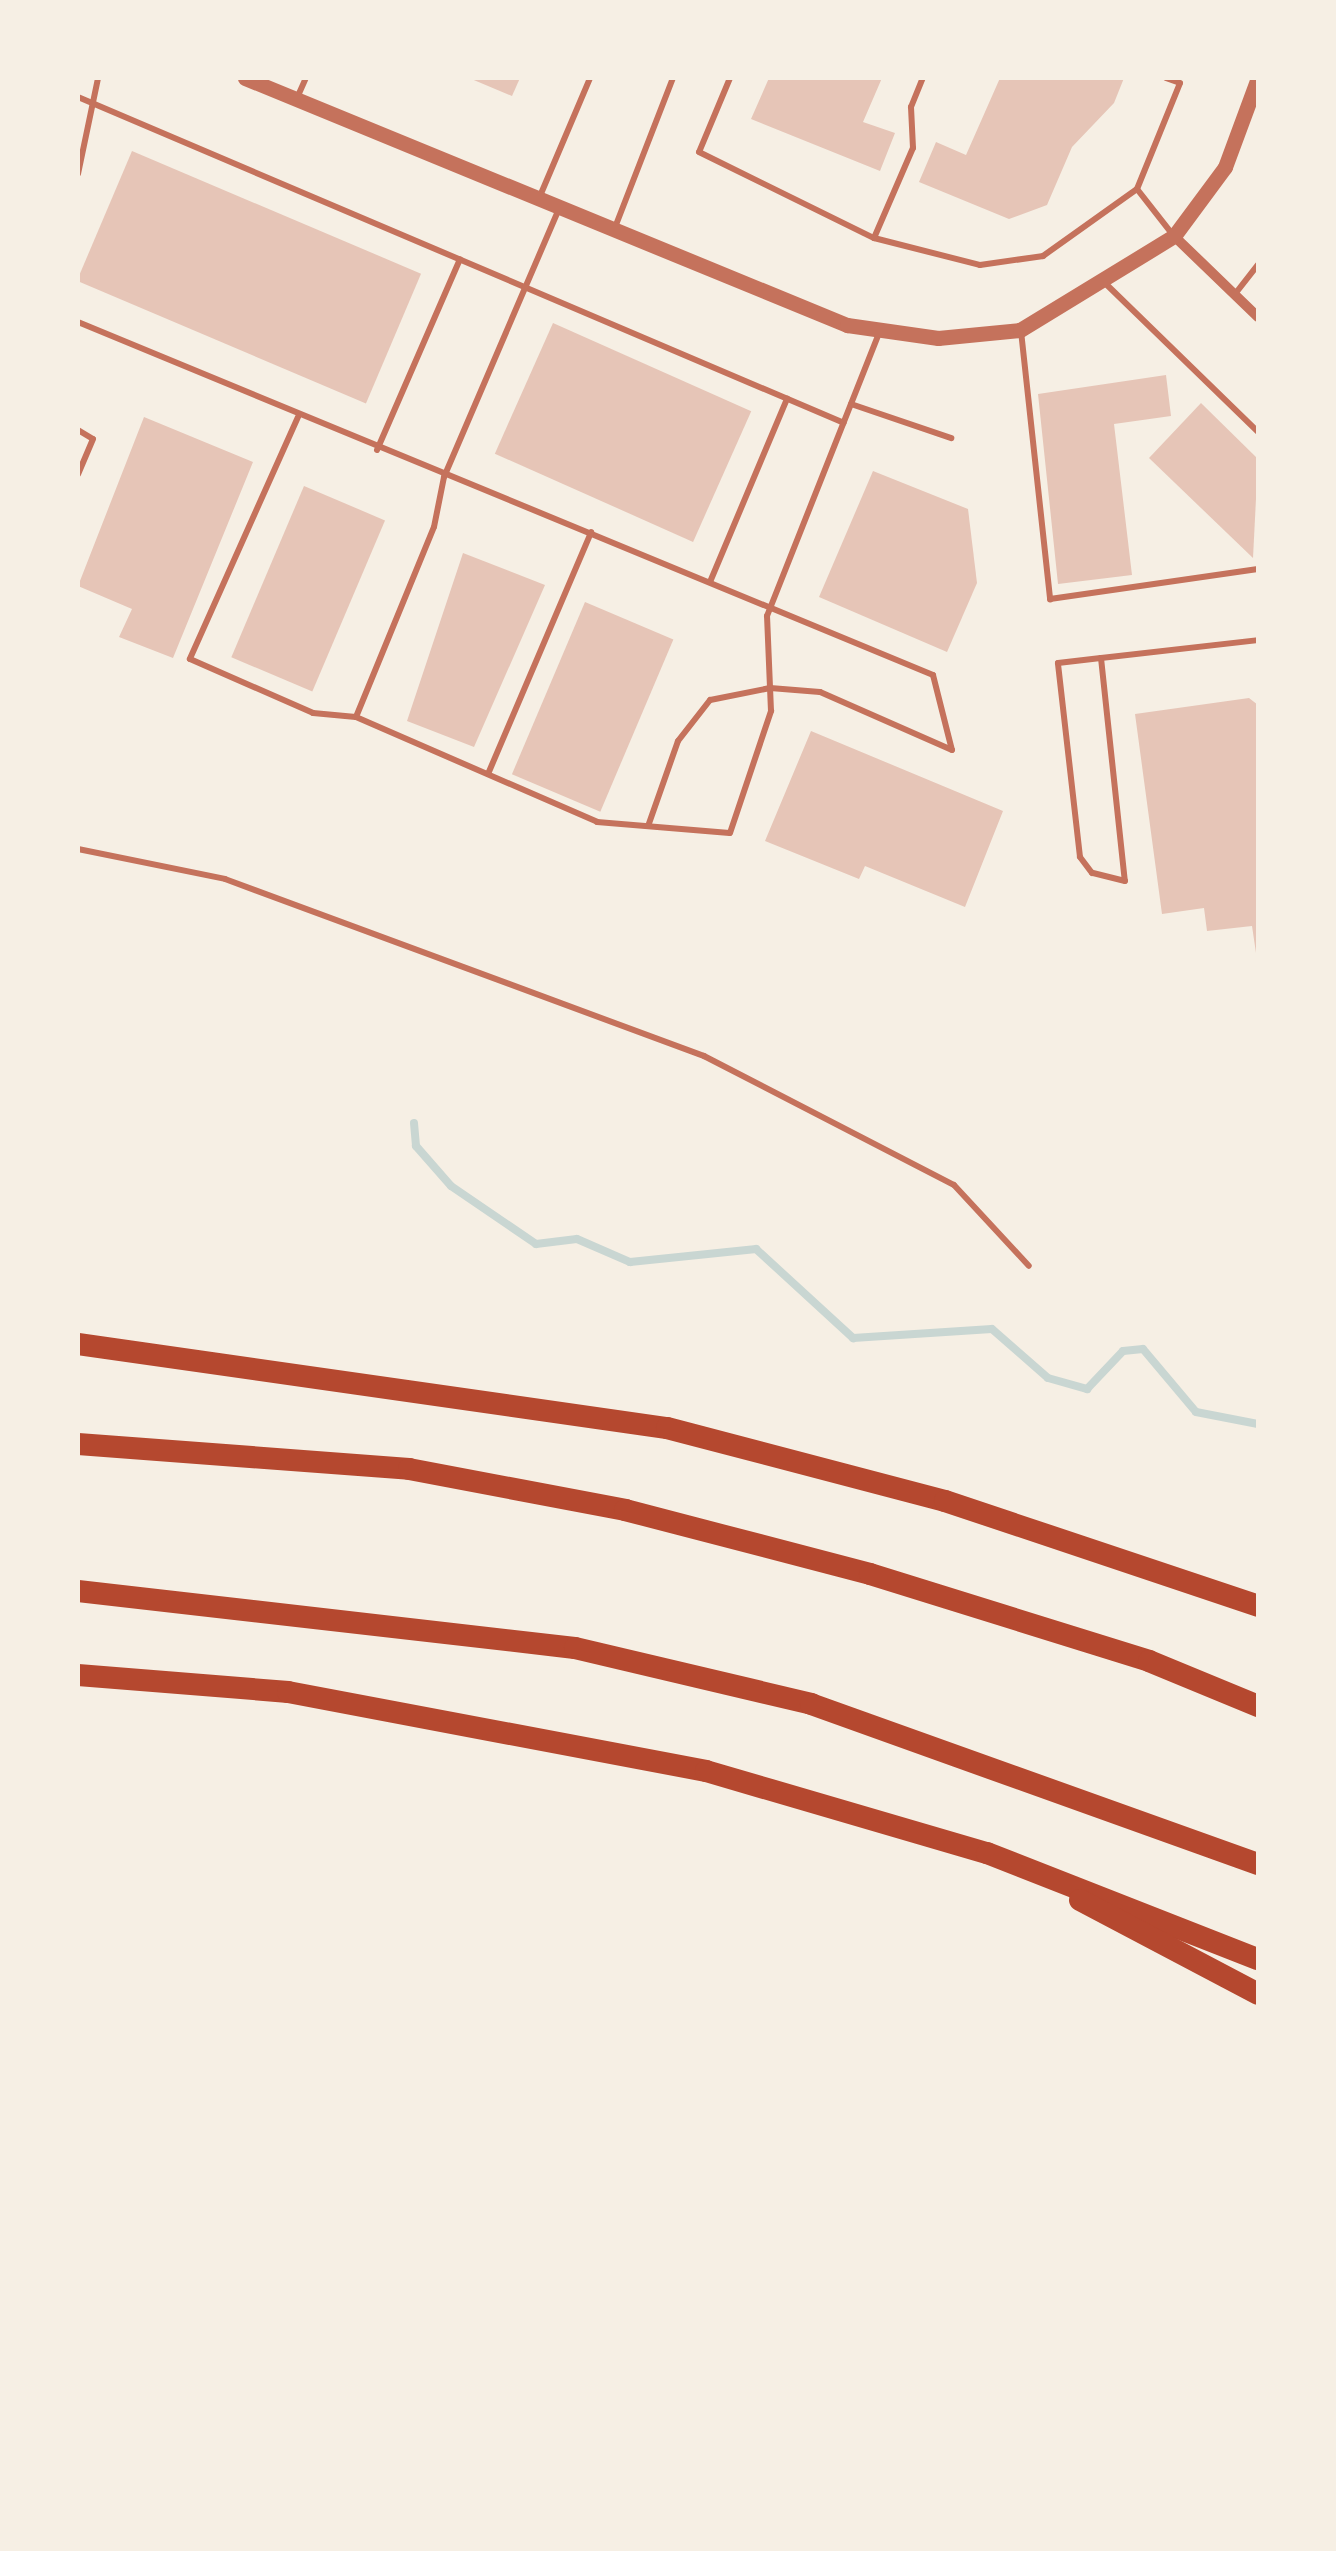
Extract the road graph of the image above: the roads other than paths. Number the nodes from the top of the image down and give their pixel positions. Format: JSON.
{"nodes":[{"id":1,"x":98,"y":78,"type":"edge"},
{"id":2,"x":245,"y":78,"type":"edge"},
{"id":3,"x":306,"y":78,"type":"edge"},
{"id":4,"x":590,"y":78,"type":"edge"},
{"id":5,"x":672,"y":78,"type":"edge"},
{"id":6,"x":730,"y":78,"type":"edge"},
{"id":7,"x":923,"y":78,"type":"edge"},
{"id":8,"x":1166,"y":78,"type":"edge"},
{"id":9,"x":1258,"y":78,"type":"edge"},
{"id":10,"x":78,"y":97,"type":"edge"},
{"id":11,"x":297,"y":99,"type":"junction"},
{"id":12,"x":92,"y":101,"type":"junction"},
{"id":13,"x":78,"y":174,"type":"edge"},
{"id":14,"x":1137,"y":189,"type":"junction"},
{"id":15,"x":537,"y":204,"type":"junction"},
{"id":16,"x":558,"y":214,"type":"junction"},
{"id":17,"x":612,"y":236,"type":"junction"},
{"id":18,"x":1174,"y":236,"type":"junction"},
{"id":19,"x":874,"y":238,"type":"junction"},
{"id":20,"x":460,"y":258,"type":"junction"},
{"id":21,"x":1258,"y":265,"type":"edge"},
{"id":22,"x":1106,"y":285,"type":"junction"},
{"id":23,"x":526,"y":287,"type":"junction"},
{"id":24,"x":1235,"y":294,"type":"junction"},
{"id":25,"x":1258,"y":318,"type":"edge"},
{"id":26,"x":78,"y":322,"type":"edge"},
{"id":27,"x":881,"y":330,"type":"junction"},
{"id":28,"x":1020,"y":330,"type":"junction"},
{"id":29,"x":788,"y":398,"type":"junction"},
{"id":30,"x":851,"y":404,"type":"junction"},
{"id":31,"x":298,"y":417,"type":"junction"},
{"id":32,"x":844,"y":423,"type":"junction"},
{"id":33,"x":78,"y":430,"type":"edge"},
{"id":34,"x":1258,"y":432,"type":"edge"},
{"id":35,"x":951,"y":438,"type":"dead end"},
{"id":36,"x":376,"y":450,"type":"junction"},
{"id":37,"x":78,"y":474,"type":"edge"},
{"id":38,"x":444,"y":478,"type":"junction"},
{"id":39,"x":590,"y":532,"type":"junction"},
{"id":40,"x":1258,"y":568,"type":"edge"},
{"id":41,"x":710,"y":582,"type":"junction"},
{"id":42,"x":771,"y":608,"type":"junction"},
{"id":43,"x":1258,"y":640,"type":"edge"},
{"id":44,"x":1101,"y":658,"type":"junction"},
{"id":45,"x":770,"y":688,"type":"junction"},
{"id":46,"x":356,"y":716,"type":"junction"},
{"id":47,"x":488,"y":774,"type":"junction"},
{"id":48,"x":648,"y":826,"type":"junction"},
{"id":49,"x":78,"y":849,"type":"edge"},
{"id":50,"x":1029,"y":1266,"type":"dead end"},
{"id":51,"x":78,"y":1344,"type":"edge"},
{"id":52,"x":78,"y":1357,"type":"edge"},
{"id":53,"x":254,"y":1362,"type":"junction"},
{"id":54,"x":78,"y":1444,"type":"edge"},
{"id":55,"x":78,"y":1590,"type":"edge"},
{"id":56,"x":1258,"y":1604,"type":"edge"},
{"id":57,"x":78,"y":1674,"type":"edge"},
{"id":58,"x":1258,"y":1706,"type":"edge"},
{"id":59,"x":987,"y":1853,"type":"junction"},
{"id":60,"x":1258,"y":1864,"type":"edge"},
{"id":61,"x":1258,"y":1959,"type":"edge"},
{"id":62,"x":1258,"y":1994,"type":"edge"}],
"edges":[{"from":1,"to":12,"type":"lane"},
{"from":2,"to":11,"type":"street"},
{"from":3,"to":11,"type":"lane"},
{"from":4,"to":15,"type":"lane"},
{"from":5,"to":17,"type":"lane"},
{"from":6,"to":19,"type":"lane"},
{"from":7,"to":19,"type":"lane"},
{"from":8,"to":14,"type":"lane"},
{"from":9,"to":18,"type":"street"},
{"from":10,"to":12,"type":"lane"},
{"from":11,"to":15,"type":"street"},
{"from":12,"to":13,"type":"lane"},
{"from":12,"to":20,"type":"lane"},
{"from":14,"to":18,"type":"lane"},
{"from":14,"to":19,"type":"lane"},
{"from":15,"to":16,"type":"street"},
{"from":16,"to":17,"type":"street"},
{"from":16,"to":23,"type":"lane"},
{"from":17,"to":27,"type":"street"},
{"from":18,"to":22,"type":"street"},
{"from":18,"to":24,"type":"street"},
{"from":20,"to":23,"type":"lane"},
{"from":20,"to":36,"type":"lane"},
{"from":21,"to":24,"type":"lane"},
{"from":22,"to":28,"type":"street"},
{"from":22,"to":34,"type":"lane"},
{"from":23,"to":29,"type":"lane"},
{"from":23,"to":38,"type":"lane"},
{"from":24,"to":25,"type":"street"},
{"from":26,"to":31,"type":"lane"},
{"from":27,"to":28,"type":"street"},
{"from":27,"to":30,"type":"lane"},
{"from":28,"to":40,"type":"lane"},
{"from":29,"to":32,"type":"lane"},
{"from":29,"to":41,"type":"lane"},
{"from":30,"to":32,"type":"lane"},
{"from":30,"to":35,"type":"lane"},
{"from":31,"to":36,"type":"lane"},
{"from":31,"to":46,"type":"lane"},
{"from":32,"to":42,"type":"lane"},
{"from":33,"to":37,"type":"lane"},
{"from":36,"to":38,"type":"lane"},
{"from":38,"to":39,"type":"lane"},
{"from":38,"to":46,"type":"lane"},
{"from":39,"to":41,"type":"lane"},
{"from":39,"to":47,"type":"lane"},
{"from":41,"to":42,"type":"lane"},
{"from":42,"to":45,"type":"lane"},
{"from":42,"to":45,"type":"lane"},
{"from":43,"to":44,"type":"lane"},
{"from":44,"to":44,"type":"lane"},
{"from":45,"to":48,"type":"lane"},
{"from":45,"to":48,"type":"lane"},
{"from":46,"to":47,"type":"lane"},
{"from":47,"to":48,"type":"lane"},
{"from":49,"to":50,"type":"lane"},
{"from":51,"to":53,"type":"highway"},
{"from":52,"to":53,"type":"highway"},
{"from":53,"to":56,"type":"highway"},
{"from":54,"to":58,"type":"highway"},
{"from":55,"to":60,"type":"highway"},
{"from":57,"to":59,"type":"highway"},
{"from":59,"to":61,"type":"highway"},
{"from":59,"to":62,"type":"highway"}]}
